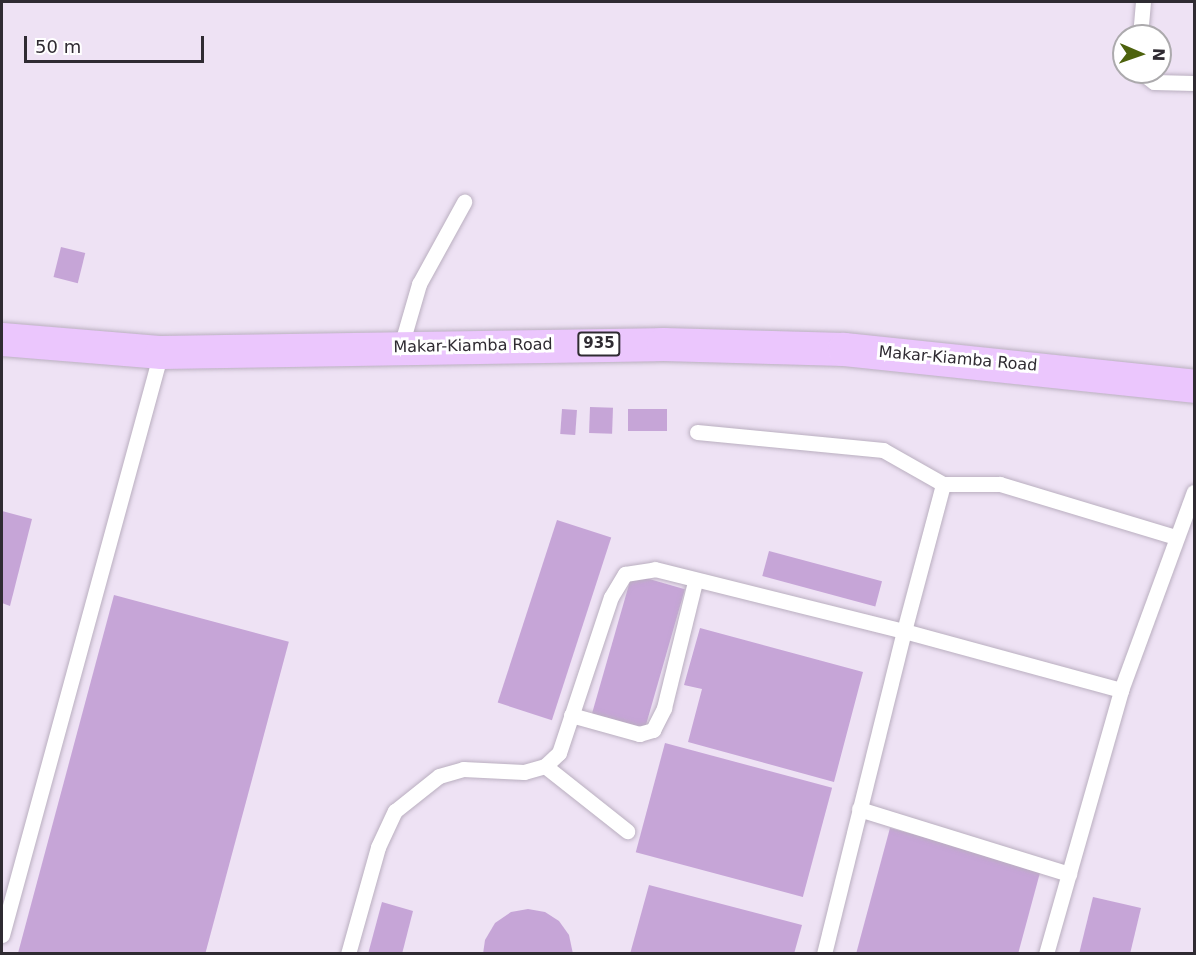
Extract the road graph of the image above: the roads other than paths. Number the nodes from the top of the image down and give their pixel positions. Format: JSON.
{"nodes":[{"id":1,"x":1143,"y":2,"type":"edge"},
{"id":2,"x":1141,"y":24,"type":"edge"},
{"id":3,"x":1172,"y":82,"type":"edge"},
{"id":4,"x":1194,"y":83,"type":"edge"},
{"id":5,"x":464,"y":202,"type":"dead end"},
{"id":6,"x":2,"y":339,"type":"edge"},
{"id":7,"x":401,"y":346,"type":"junction"},
{"id":8,"x":161,"y":352,"type":"junction"},
{"id":9,"x":1194,"y":386,"type":"edge"},
{"id":10,"x":697,"y":432,"type":"dead end"},
{"id":11,"x":943,"y":484,"type":"junction"},
{"id":12,"x":1194,"y":492,"type":"edge"},
{"id":13,"x":1176,"y":537,"type":"junction"},
{"id":14,"x":695,"y":582,"type":"junction"},
{"id":15,"x":904,"y":631,"type":"junction"},
{"id":16,"x":1121,"y":690,"type":"junction"},
{"id":17,"x":571,"y":715,"type":"junction"},
{"id":18,"x":545,"y":766,"type":"junction"},
{"id":19,"x":859,"y":809,"type":"junction"},
{"id":20,"x":627,"y":831,"type":"dead end"},
{"id":21,"x":1069,"y":873,"type":"junction"},
{"id":22,"x":2,"y":935,"type":"edge"},
{"id":23,"x":348,"y":954,"type":"edge"},
{"id":24,"x":824,"y":954,"type":"edge"},
{"id":25,"x":1046,"y":954,"type":"edge"}],
"edges":[{"from":1,"to":2,"type":"lane"},
{"from":3,"to":4,"type":"lane"},
{"from":5,"to":7,"type":"lane"},
{"from":6,"to":8,"type":"main road","name":"Makar-Kiamba Road","number":"935"},
{"from":7,"to":8,"type":"main road","name":"Makar-Kiamba Road","number":"935"},
{"from":7,"to":9,"type":"main road","name":"Makar-Kiamba Road","number":"935"},
{"from":8,"to":22,"type":"lane"},
{"from":10,"to":11,"type":"lane"},
{"from":11,"to":13,"type":"lane"},
{"from":11,"to":15,"type":"lane"},
{"from":12,"to":13,"type":"lane"},
{"from":13,"to":16,"type":"lane"},
{"from":14,"to":15,"type":"lane"},
{"from":14,"to":17,"type":"lane"},
{"from":14,"to":17,"type":"lane"},
{"from":15,"to":16,"type":"lane"},
{"from":15,"to":19,"type":"lane"},
{"from":16,"to":21,"type":"lane"},
{"from":17,"to":18,"type":"lane"},
{"from":18,"to":20,"type":"lane"},
{"from":18,"to":23,"type":"lane"},
{"from":19,"to":21,"type":"lane"},
{"from":19,"to":24,"type":"lane"},
{"from":21,"to":25,"type":"lane"}]}
